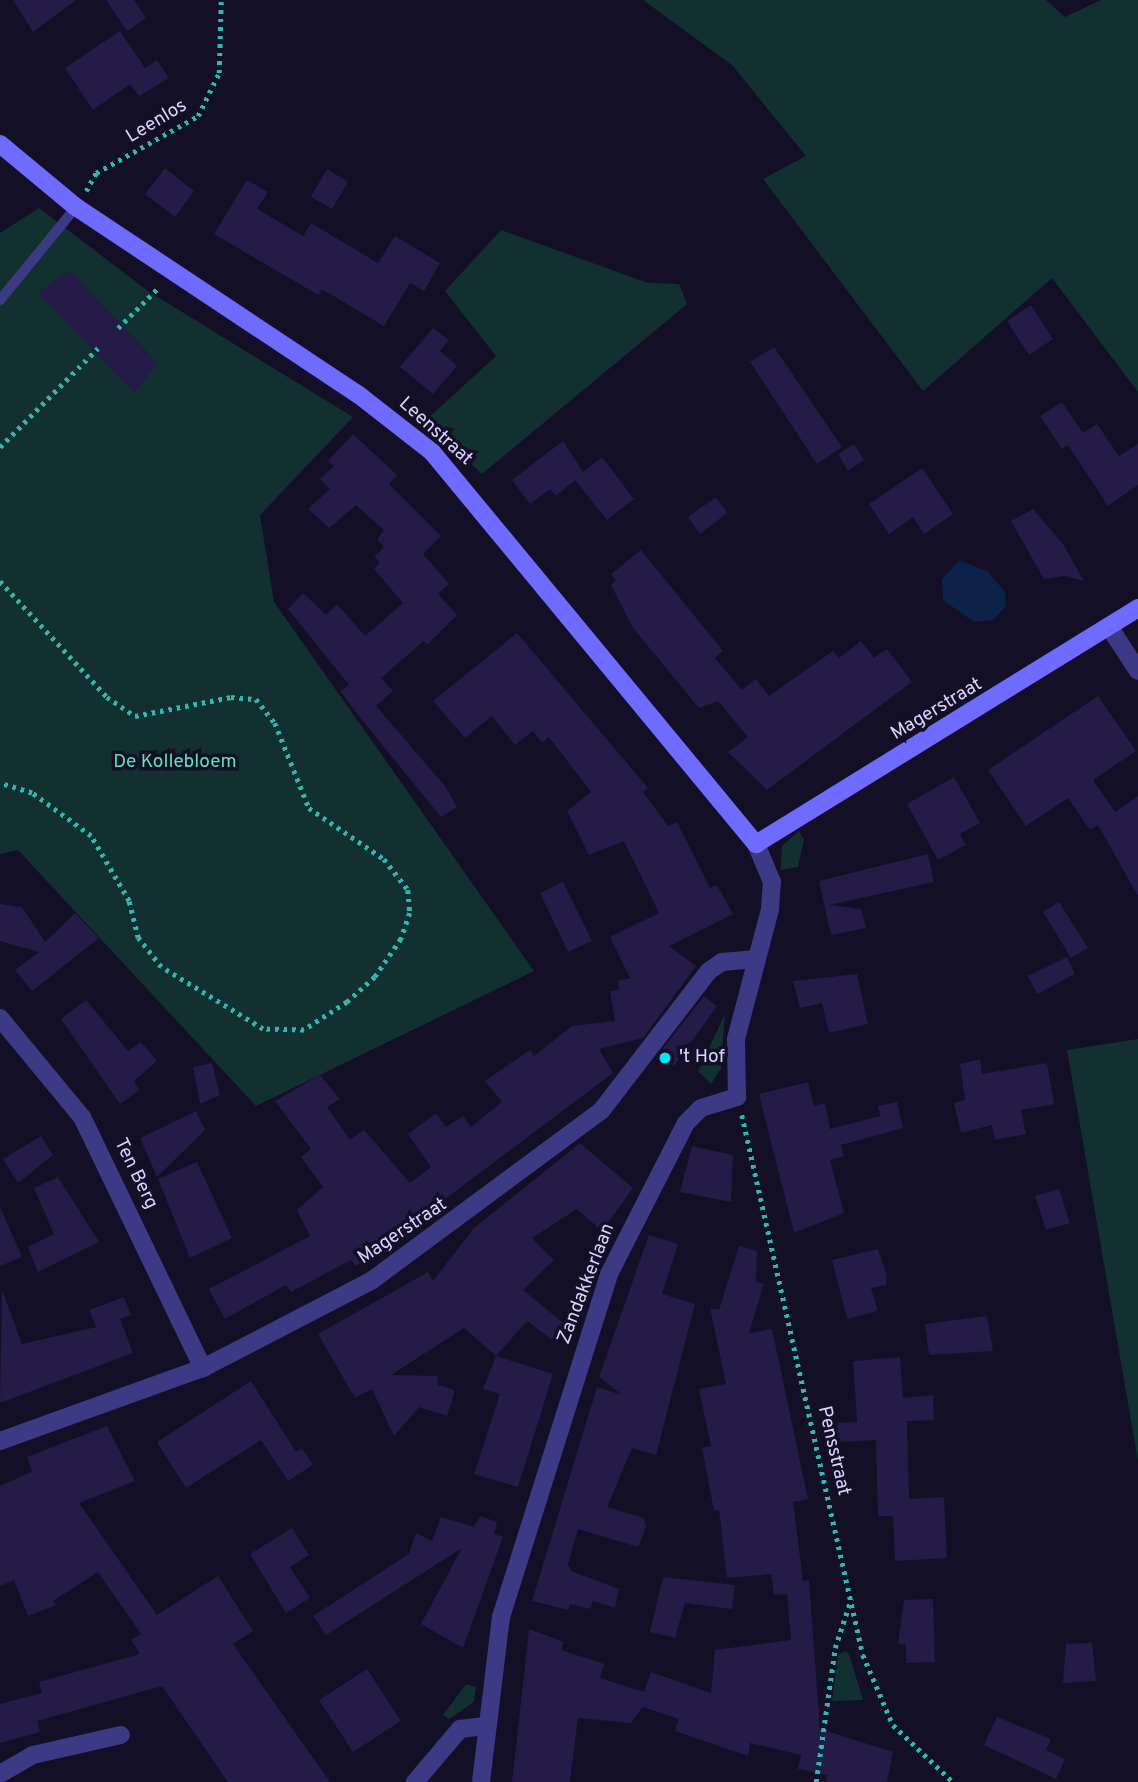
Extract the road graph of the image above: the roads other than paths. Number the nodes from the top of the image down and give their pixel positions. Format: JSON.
{"nodes":[{"id":1,"x":0,"y":144,"type":"edge"},
{"id":2,"x":76,"y":207,"type":"junction"},
{"id":3,"x":0,"y":300,"type":"edge"},
{"id":4,"x":1138,"y":608,"type":"edge"},
{"id":5,"x":1110,"y":628,"type":"junction"},
{"id":6,"x":1138,"y":671,"type":"edge"},
{"id":7,"x":756,"y":844,"type":"junction"},
{"id":8,"x":756,"y":959,"type":"junction"},
{"id":9,"x":0,"y":1018,"type":"edge"},
{"id":10,"x":202,"y":1368,"type":"junction"},
{"id":11,"x":0,"y":1441,"type":"edge"},
{"id":12,"x":485,"y":1726,"type":"junction"},
{"id":13,"x":121,"y":1735,"type":"dead end"},
{"id":14,"x":0,"y":1774,"type":"edge"},
{"id":15,"x":415,"y":1782,"type":"edge"},
{"id":16,"x":481,"y":1782,"type":"edge"}],
"edges":[{"from":1,"to":2,"type":"street","name":"Leenstraat"},
{"from":2,"to":3,"type":"lane"},
{"from":2,"to":7,"type":"street","name":"Leenstraat"},
{"from":4,"to":5,"type":"street","name":"Magerstraat"},
{"from":5,"to":6,"type":"street"},
{"from":5,"to":7,"type":"street","name":"Magerstraat"},
{"from":7,"to":8,"type":"street"},
{"from":8,"to":10,"type":"street","name":"Magerstraat"},
{"from":8,"to":12,"type":"street","name":"Zandakkerlaan"},
{"from":9,"to":10,"type":"street","name":"Ten Berg"},
{"from":10,"to":11,"type":"street","name":"Magerstraat"},
{"from":12,"to":15,"type":"street"},
{"from":12,"to":16,"type":"street","name":"Zandakkerlaan"},
{"from":13,"to":14,"type":"street"}]}
